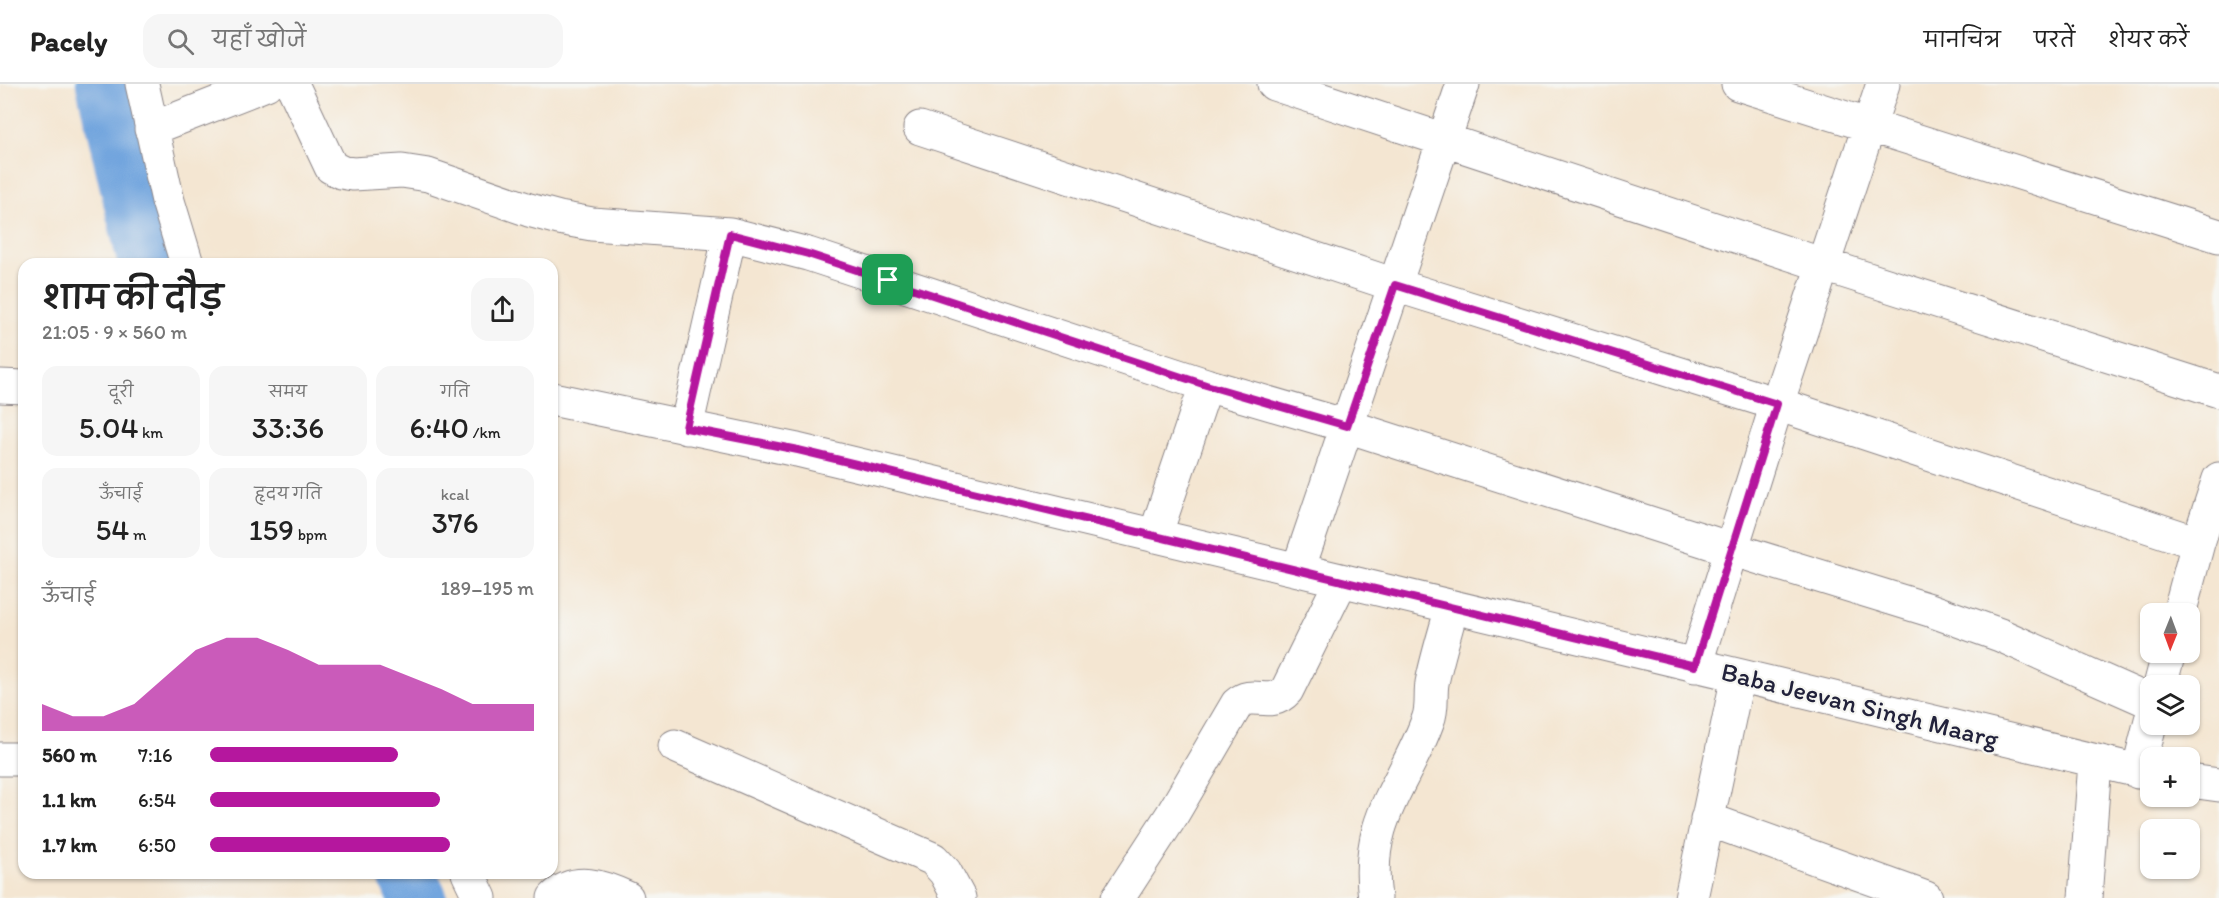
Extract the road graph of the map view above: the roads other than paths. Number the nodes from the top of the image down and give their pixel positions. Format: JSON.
{"nodes":[{"id":1,"x":142,"y":84,"type":"edge"},
{"id":2,"x":266,"y":84,"type":"edge"},
{"id":3,"x":292,"y":84,"type":"edge"},
{"id":4,"x":1274,"y":84,"type":"edge"},
{"id":5,"x":1463,"y":84,"type":"edge"},
{"id":6,"x":1738,"y":84,"type":"edge"},
{"id":7,"x":1882,"y":84,"type":"edge"},
{"id":8,"x":1870,"y":125,"type":"junction"},
{"id":9,"x":920,"y":128,"type":"dead end"},
{"id":10,"x":151,"y":129,"type":"junction"},
{"id":11,"x":1444,"y":139,"type":"junction"},
{"id":12,"x":730,"y":234,"type":"junction"},
{"id":13,"x":2219,"y":236,"type":"edge"},
{"id":14,"x":185,"y":258,"type":"edge"},
{"id":15,"x":1824,"y":265,"type":"junction"},
{"id":16,"x":1395,"y":285,"type":"junction"},
{"id":17,"x":1206,"y":385,"type":"junction"},
{"id":18,"x":0,"y":386,"type":"edge"},
{"id":19,"x":18,"y":387,"type":"edge"},
{"id":20,"x":2219,"y":391,"type":"edge"},
{"id":21,"x":558,"y":400,"type":"edge"},
{"id":22,"x":1777,"y":404,"type":"junction"},
{"id":23,"x":1347,"y":426,"type":"junction"},
{"id":24,"x":686,"y":428,"type":"junction"},
{"id":25,"x":2219,"y":479,"type":"edge"},
{"id":26,"x":1155,"y":536,"type":"junction"},
{"id":27,"x":2198,"y":543,"type":"junction"},
{"id":28,"x":1731,"y":549,"type":"junction"},
{"id":29,"x":1298,"y":570,"type":"junction"},
{"id":30,"x":1341,"y":581,"type":"junction"},
{"id":31,"x":2182,"y":603,"type":"edge"},
{"id":32,"x":1452,"y":607,"type":"junction"},
{"id":33,"x":1695,"y":666,"type":"junction"},
{"id":34,"x":1738,"y":676,"type":"junction"},
{"id":35,"x":2140,"y":697,"type":"edge"},
{"id":36,"x":675,"y":746,"type":"dead end"},
{"id":37,"x":0,"y":759,"type":"edge"},
{"id":38,"x":18,"y":759,"type":"edge"},
{"id":39,"x":2095,"y":762,"type":"junction"},
{"id":40,"x":2140,"y":772,"type":"edge"},
{"id":41,"x":2200,"y":783,"type":"edge"},
{"id":42,"x":2219,"y":786,"type":"edge"},
{"id":43,"x":1707,"y":819,"type":"junction"},
{"id":44,"x":471,"y":879,"type":"edge"},
{"id":45,"x":480,"y":898,"type":"edge"},
{"id":46,"x":554,"y":898,"type":"edge"},
{"id":47,"x":627,"y":898,"type":"edge"},
{"id":48,"x":959,"y":898,"type":"edge"},
{"id":49,"x":1118,"y":898,"type":"edge"},
{"id":50,"x":1375,"y":898,"type":"edge"},
{"id":51,"x":1691,"y":898,"type":"edge"},
{"id":52,"x":1926,"y":898,"type":"edge"},
{"id":53,"x":2085,"y":898,"type":"edge"}],
"edges":[{"from":1,"to":10,"type":"street"},
{"from":2,"to":10,"type":"street"},
{"from":3,"to":12,"type":"street"},
{"from":4,"to":11,"type":"street"},
{"from":5,"to":11,"type":"street"},
{"from":6,"to":8,"type":"street"},
{"from":7,"to":8,"type":"street"},
{"from":8,"to":13,"type":"street"},
{"from":8,"to":15,"type":"street"},
{"from":9,"to":16,"type":"street"},
{"from":10,"to":14,"type":"street"},
{"from":11,"to":15,"type":"street"},
{"from":11,"to":16,"type":"street"},
{"from":12,"to":17,"type":"street"},
{"from":12,"to":24,"type":"street"},
{"from":15,"to":20,"type":"street"},
{"from":15,"to":22,"type":"street"},
{"from":16,"to":22,"type":"street"},
{"from":16,"to":23,"type":"street"},
{"from":17,"to":23,"type":"street"},
{"from":17,"to":26,"type":"street"},
{"from":18,"to":19,"type":"street"},
{"from":21,"to":24,"type":"street","name":"Baba Jeevan Singh Maarg"},
{"from":22,"to":27,"type":"street"},
{"from":22,"to":28,"type":"street"},
{"from":23,"to":28,"type":"street"},
{"from":23,"to":29,"type":"street"},
{"from":24,"to":26,"type":"street","name":"Baba Jeevan Singh Maarg"},
{"from":25,"to":27,"type":"street"},
{"from":26,"to":29,"type":"street","name":"Baba Jeevan Singh Maarg"},
{"from":27,"to":31,"type":"street"},
{"from":28,"to":33,"type":"street"},
{"from":28,"to":35,"type":"street"},
{"from":29,"to":30,"type":"street","name":"Baba Jeevan Singh Maarg"},
{"from":30,"to":32,"type":"street","name":"Baba Jeevan Singh Maarg"},
{"from":30,"to":49,"type":"street"},
{"from":32,"to":33,"type":"street","name":"Baba Jeevan Singh Maarg"},
{"from":32,"to":50,"type":"street"},
{"from":33,"to":34,"type":"street","name":"Baba Jeevan Singh Maarg"},
{"from":34,"to":39,"type":"street","name":"Baba Jeevan Singh Maarg"},
{"from":34,"to":43,"type":"street"},
{"from":36,"to":48,"type":"street"},
{"from":37,"to":38,"type":"street"},
{"from":39,"to":40,"type":"street","name":"Baba Jeevan Singh Maarg"},
{"from":39,"to":53,"type":"street"},
{"from":41,"to":42,"type":"street"},
{"from":43,"to":51,"type":"street"},
{"from":43,"to":52,"type":"street"},
{"from":44,"to":45,"type":"street"},
{"from":46,"to":47,"type":"street"}]}
